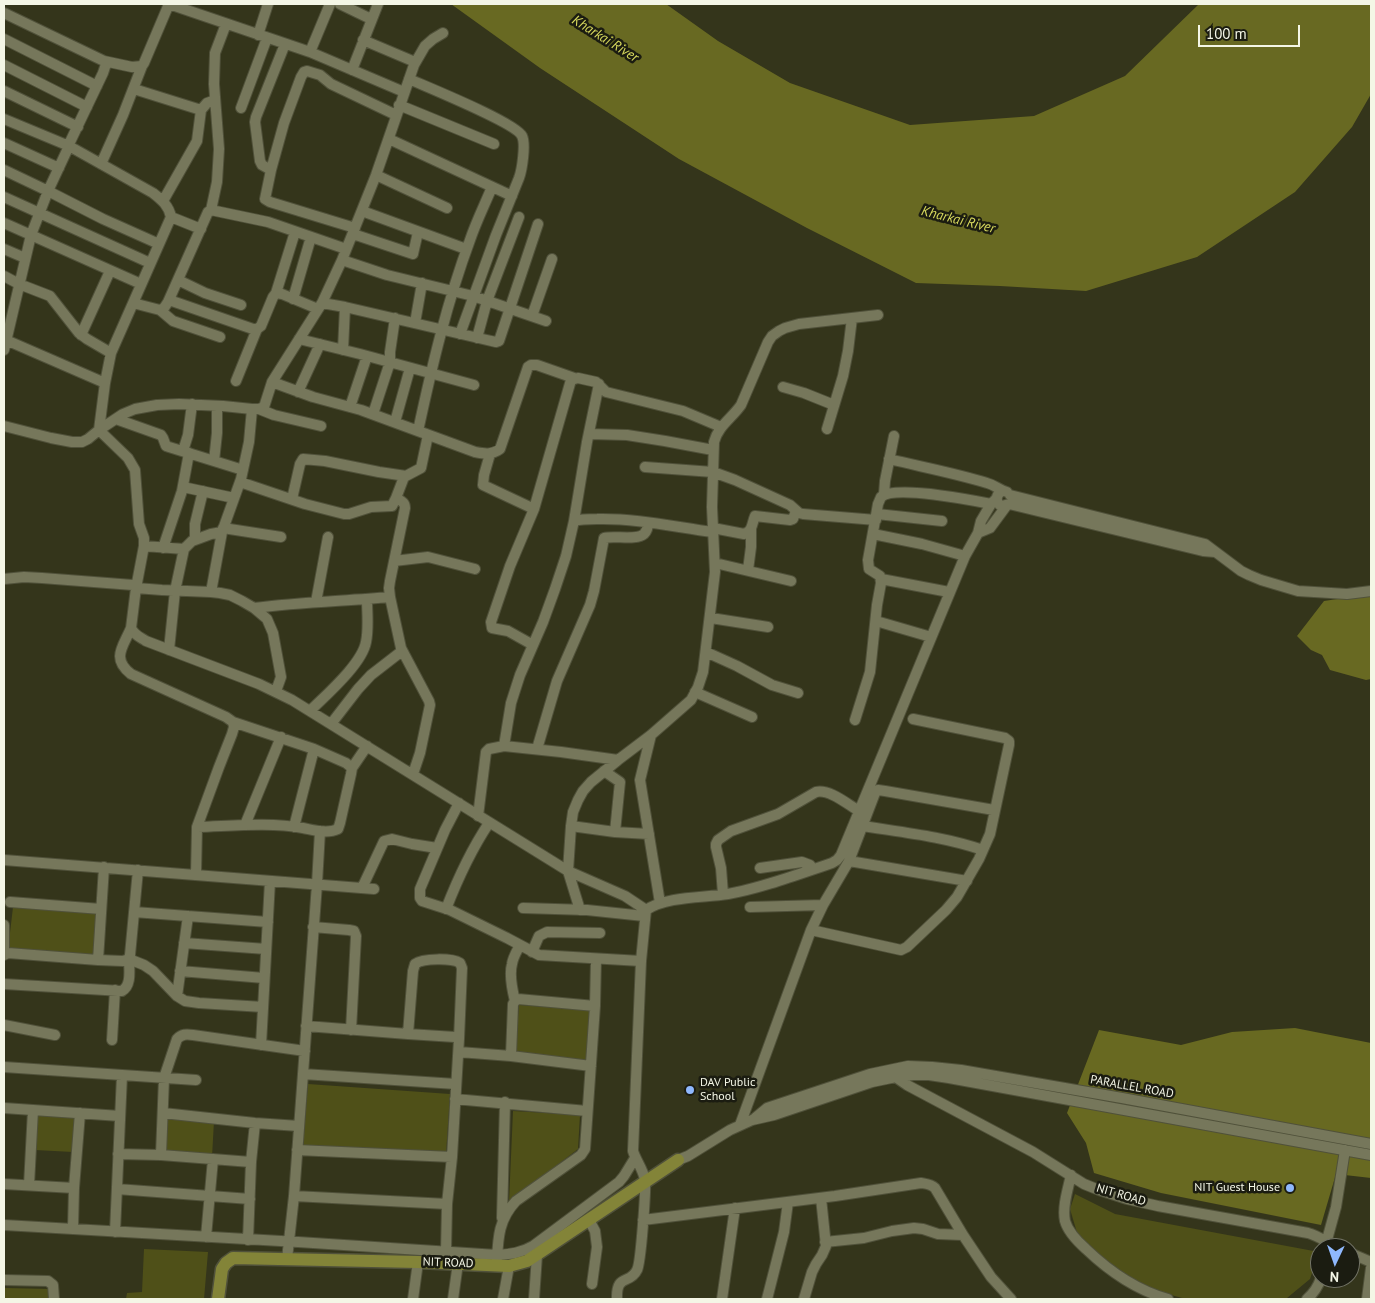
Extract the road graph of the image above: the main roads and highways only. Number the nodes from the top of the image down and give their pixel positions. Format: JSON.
{"nodes":[{"id":1,"x":678,"y":1160,"type":"road end"},
{"id":2,"x":218,"y":1299,"type":"edge"}],
"edges":[{"from":1,"to":2,"type":"main road","name":"NIT ROAD"}]}
